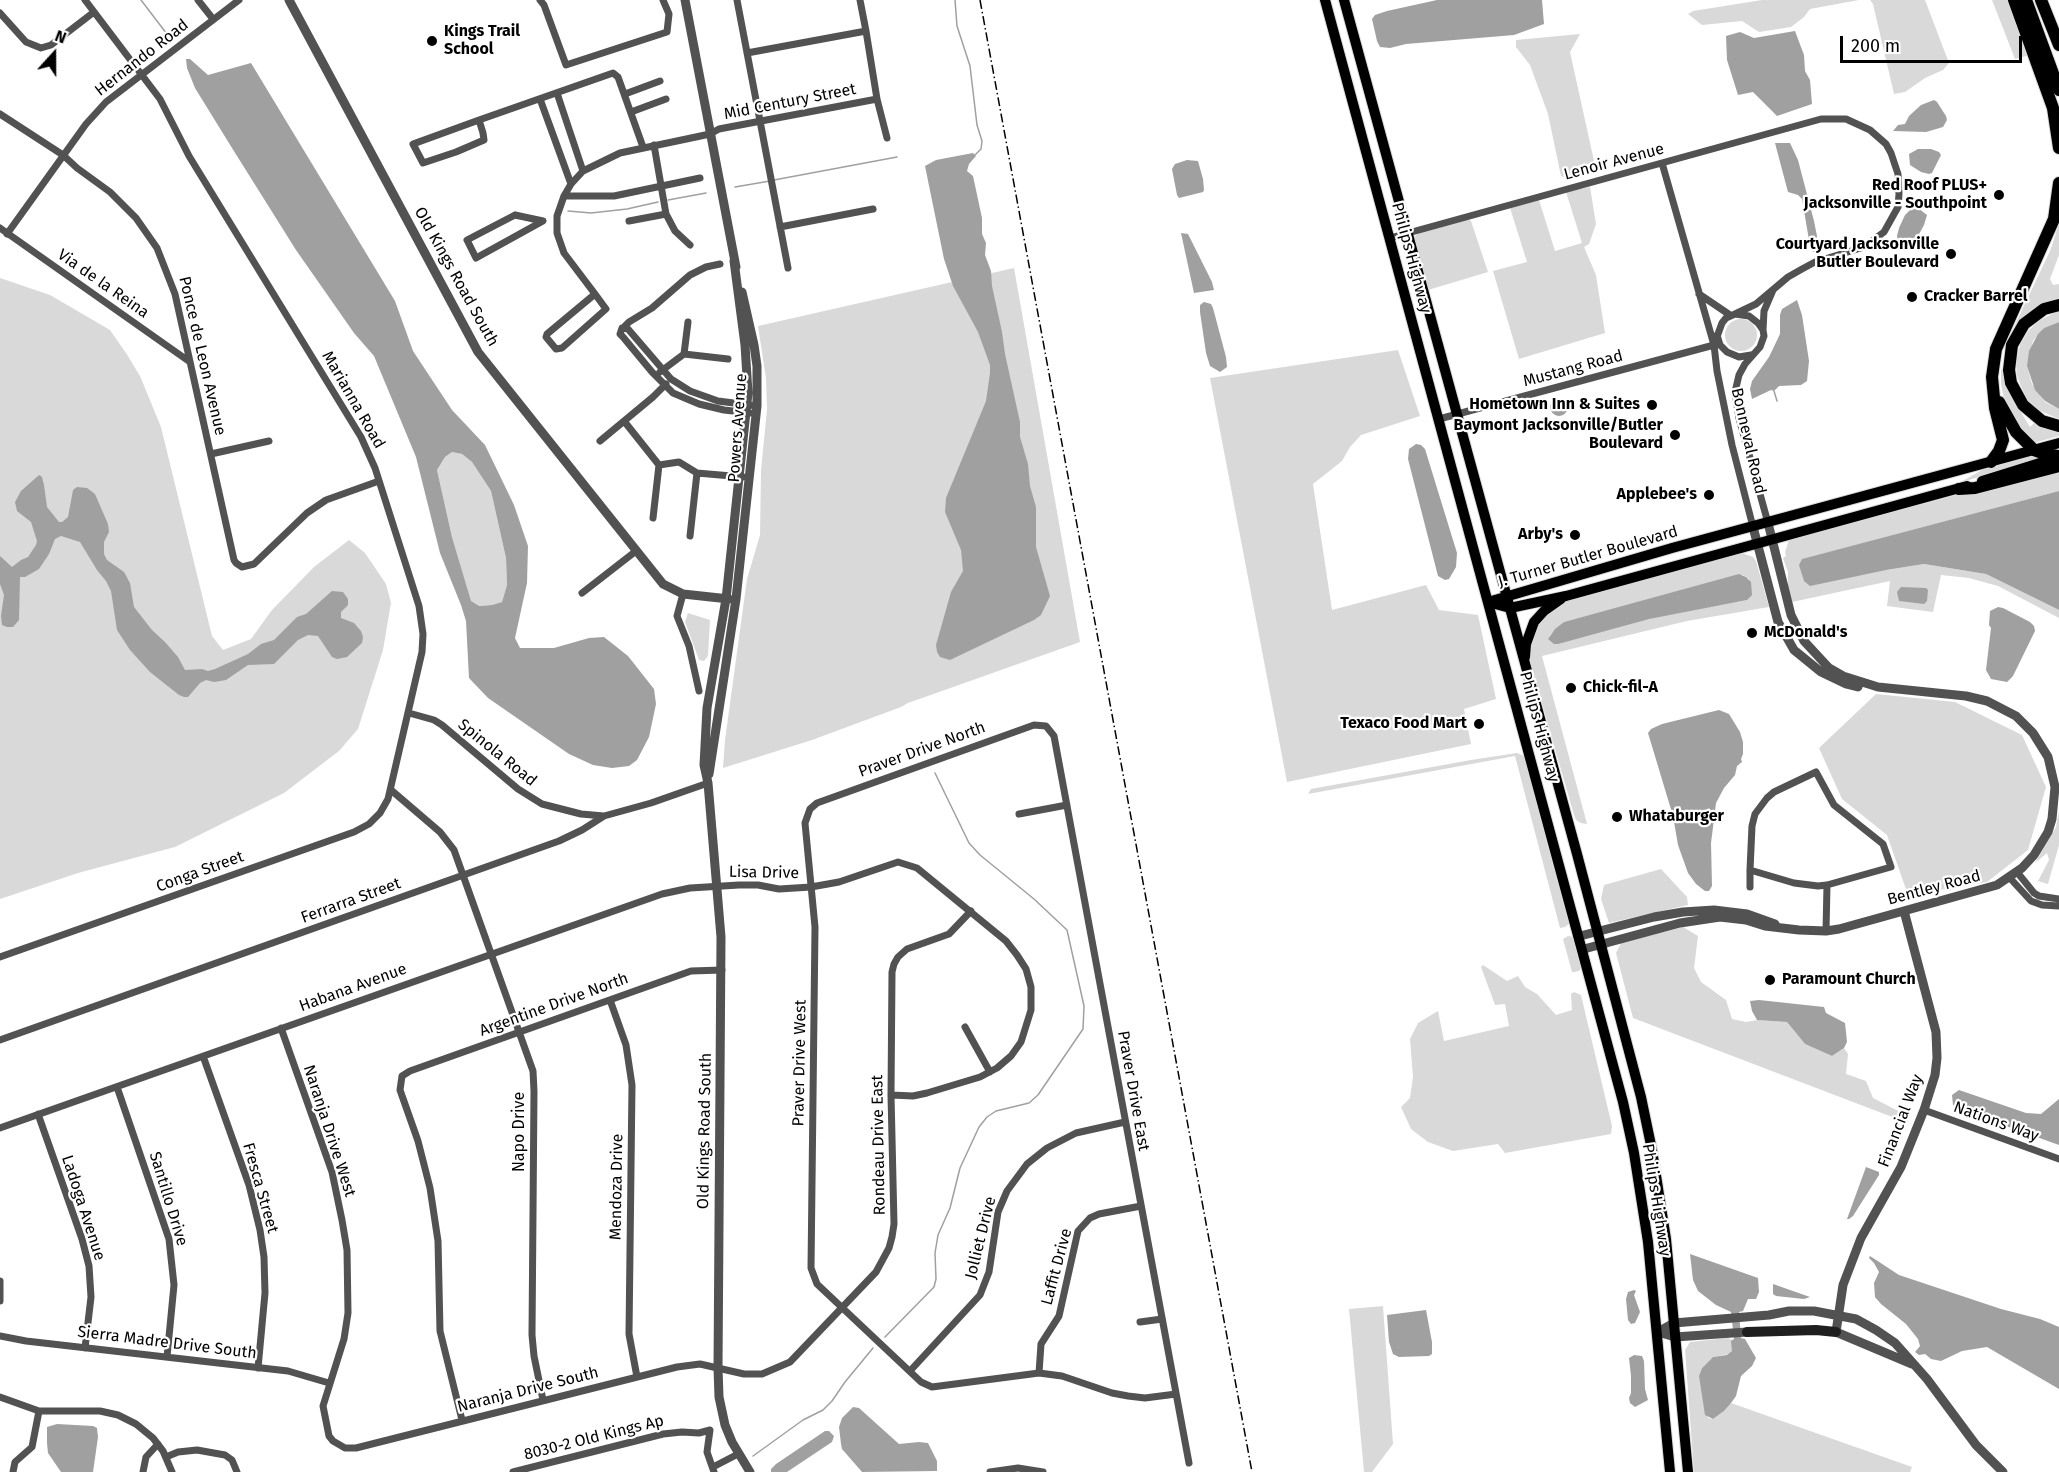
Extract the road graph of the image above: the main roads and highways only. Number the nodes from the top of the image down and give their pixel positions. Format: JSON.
{"nodes":[{"id":1,"x":1326,"y":0,"type":"edge"},
{"id":2,"x":1344,"y":0,"type":"edge"},
{"id":3,"x":2014,"y":0,"type":"edge"},
{"id":4,"x":2026,"y":0,"type":"edge"},
{"id":5,"x":2042,"y":0,"type":"edge"},
{"id":6,"x":2059,"y":45,"type":"edge"},
{"id":7,"x":2059,"y":90,"type":"edge"},
{"id":8,"x":1382,"y":140,"type":"junction"},
{"id":9,"x":1365,"y":145,"type":"junction"},
{"id":10,"x":2059,"y":148,"type":"edge"},
{"id":11,"x":2059,"y":183,"type":"edge"},
{"id":12,"x":2059,"y":304,"type":"edge"},
{"id":13,"x":1994,"y":393,"type":"junction"},
{"id":14,"x":2059,"y":426,"type":"edge"},
{"id":15,"x":2059,"y":443,"type":"edge"},
{"id":16,"x":2034,"y":450,"type":"junction"},
{"id":17,"x":2059,"y":457,"type":"edge"},
{"id":18,"x":1991,"y":462,"type":"junction"},
{"id":19,"x":2056,"y":467,"type":"edge"},
{"id":20,"x":1959,"y":489,"type":"junction"},
{"id":21,"x":1506,"y":595,"type":"junction"},
{"id":22,"x":1566,"y":596,"type":"junction"},
{"id":23,"x":1488,"y":602,"type":"junction"},
{"id":24,"x":1510,"y":608,"type":"junction"},
{"id":25,"x":1525,"y":666,"type":"junction"},
{"id":26,"x":1546,"y":741,"type":"junction"},
{"id":27,"x":1528,"y":745,"type":"junction"},
{"id":28,"x":1652,"y":1150,"type":"junction"},
{"id":29,"x":1634,"y":1153,"type":"junction"},
{"id":30,"x":1747,"y":1332,"type":"road end"},
{"id":31,"x":1836,"y":1332,"type":"road end"},
{"id":32,"x":1687,"y":1457,"type":"junction"},
{"id":33,"x":1669,"y":1459,"type":"junction"},
{"id":34,"x":1671,"y":1472,"type":"edge"},
{"id":35,"x":1688,"y":1472,"type":"edge"}],
"edges":[{"from":1,"to":9,"type":"main road","name":"Philips Highway"},
{"from":2,"to":8,"type":"main road","name":"Philips Highway"},
{"from":3,"to":10,"type":"highway"},
{"from":4,"to":7,"type":"highway"},
{"from":5,"to":6,"type":"highway"},
{"from":8,"to":9,"type":"main road"},
{"from":8,"to":21,"type":"main road","name":"Philips Highway"},
{"from":9,"to":23,"type":"main road","name":"Philips Highway"},
{"from":11,"to":13,"type":"highway"},
{"from":12,"to":14,"type":"highway"},
{"from":13,"to":16,"type":"highway"},
{"from":13,"to":18,"type":"highway"},
{"from":15,"to":16,"type":"main road","name":"J. Turner Butler Boulevard"},
{"from":16,"to":17,"type":"highway"},
{"from":16,"to":18,"type":"main road","name":"J. Turner Butler Boulevard"},
{"from":17,"to":20,"type":"main road","name":"J. Turner Butler Boulevard"},
{"from":18,"to":21,"type":"main road","name":"J. Turner Butler Boulevard"},
{"from":19,"to":20,"type":"highway"},
{"from":20,"to":22,"type":"main road","name":"J. Turner Butler Boulevard"},
{"from":21,"to":23,"type":"main road","name":"J. Turner Butler Boulevard"},
{"from":21,"to":24,"type":"main road","name":"Philips Highway"},
{"from":22,"to":24,"type":"main road","name":"J. Turner Butler Boulevard"},
{"from":22,"to":25,"type":"main road"},
{"from":23,"to":24,"type":"main road","name":"J. Turner Butler Boulevard"},
{"from":23,"to":27,"type":"main road","name":"Philips Highway"},
{"from":24,"to":25,"type":"main road","name":"Philips Highway"},
{"from":25,"to":26,"type":"main road","name":"Philips Highway"},
{"from":26,"to":27,"type":"main road"},
{"from":26,"to":28,"type":"main road","name":"Philips Highway"},
{"from":27,"to":29,"type":"main road","name":"Philips Highway"},
{"from":28,"to":29,"type":"main road"},
{"from":28,"to":32,"type":"main road","name":"Philips Highway"},
{"from":29,"to":33,"type":"main road","name":"Philips Highway"},
{"from":30,"to":31,"type":"main road"},
{"from":32,"to":33,"type":"main road"},
{"from":32,"to":35,"type":"main road","name":"Philips Highway"},
{"from":33,"to":34,"type":"main road","name":"Philips Highway"}]}
